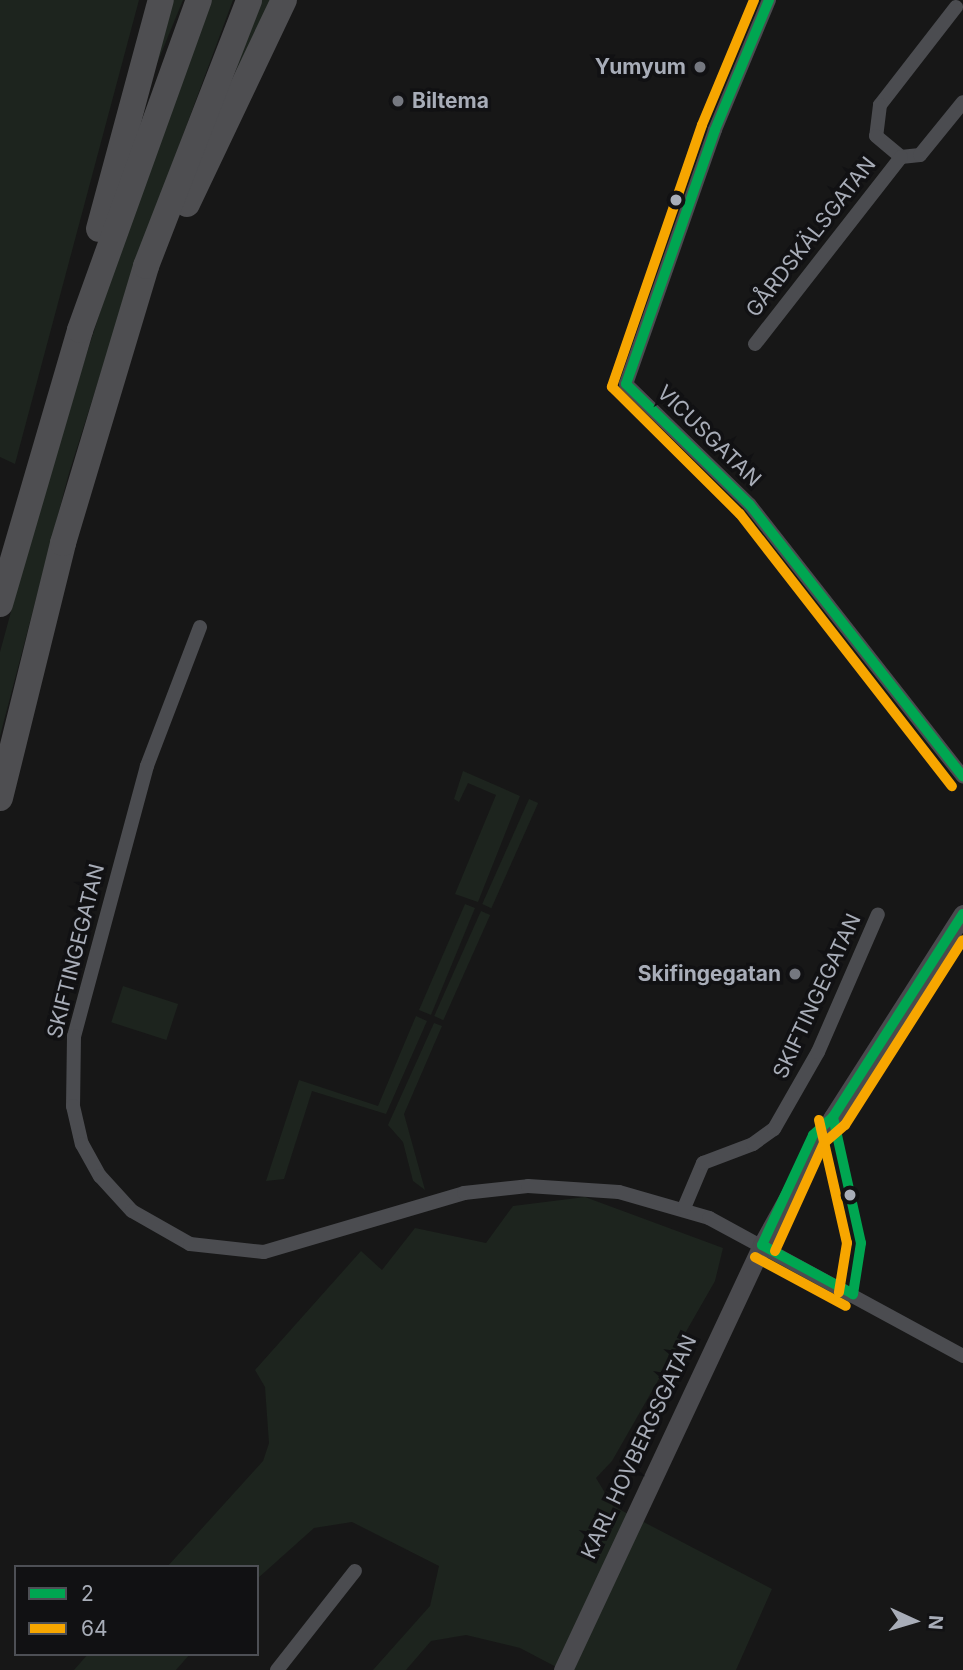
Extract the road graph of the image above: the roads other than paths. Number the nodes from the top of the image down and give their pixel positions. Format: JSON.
{"nodes":[{"id":1,"x":161,"y":0,"type":"edge"},
{"id":2,"x":199,"y":0,"type":"edge"},
{"id":3,"x":249,"y":0,"type":"edge"},
{"id":4,"x":284,"y":0,"type":"edge"},
{"id":5,"x":769,"y":0,"type":"edge"},
{"id":6,"x":956,"y":6,"type":"edge"},
{"id":7,"x":963,"y":102,"type":"edge"},
{"id":8,"x":901,"y":157,"type":"junction"},
{"id":9,"x":146,"y":266,"type":"junction"},
{"id":10,"x":80,"y":330,"type":"junction"},
{"id":11,"x":755,"y":344,"type":"dead end"},
{"id":12,"x":0,"y":604,"type":"edge"},
{"id":13,"x":200,"y":627,"type":"dead end"},
{"id":14,"x":963,"y":777,"type":"edge"},
{"id":15,"x":0,"y":798,"type":"edge"},
{"id":16,"x":878,"y":914,"type":"dead end"},
{"id":17,"x":963,"y":914,"type":"edge"},
{"id":18,"x":684,"y":1208,"type":"junction"},
{"id":19,"x":762,"y":1245,"type":"junction"},
{"id":20,"x":963,"y":1356,"type":"edge"},
{"id":21,"x":355,"y":1571,"type":"dead end"},
{"id":22,"x":276,"y":1670,"type":"edge"},
{"id":23,"x":563,"y":1670,"type":"edge"}],
"edges":[{"from":1,"to":10,"type":"highway"},
{"from":2,"to":10,"type":"highway"},
{"from":3,"to":9,"type":"highway"},
{"from":4,"to":9,"type":"highway"},
{"from":5,"to":14,"type":"street","name":"VICUSGATAN"},
{"from":6,"to":8,"type":"street","name":"GÅRDSKÄLSGATAN"},
{"from":7,"to":8,"type":"street","name":"GÅRDSKÄLSGATAN"},
{"from":8,"to":11,"type":"street","name":"GÅRDSKÄLSGATAN"},
{"from":9,"to":15,"type":"highway"},
{"from":10,"to":12,"type":"highway"},
{"from":13,"to":18,"type":"street","name":"SKIFTINGEGATAN"},
{"from":16,"to":18,"type":"street","name":"SKIFTINGEGATAN"},
{"from":17,"to":19,"type":"street","name":"KARL HOVBERGSGATAN"},
{"from":18,"to":19,"type":"street","name":"SKIFTINGEGATAN"},
{"from":19,"to":20,"type":"street"},
{"from":19,"to":23,"type":"street","name":"KARL HOVBERGSGATAN"},
{"from":21,"to":22,"type":"street"}]}
